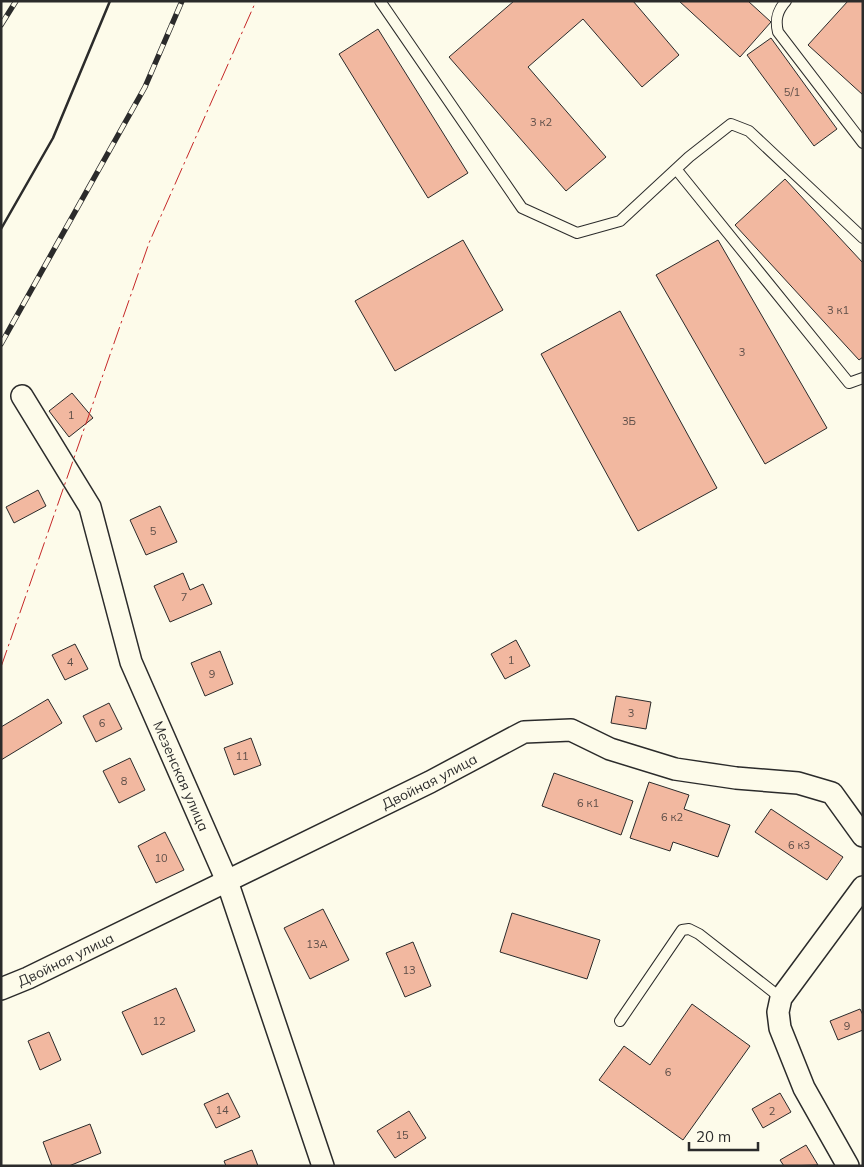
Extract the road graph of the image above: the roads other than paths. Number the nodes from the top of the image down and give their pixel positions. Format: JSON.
{"nodes":[{"id":1,"x":380,"y":1,"type":"edge"},
{"id":2,"x":786,"y":1,"type":"edge"},
{"id":3,"x":863,"y":143,"type":"edge"},
{"id":4,"x":676,"y":169,"type":"junction"},
{"id":5,"x":863,"y":238,"type":"edge"},
{"id":6,"x":863,"y":378,"type":"edge"},
{"id":7,"x":22,"y":396,"type":"dead end"},
{"id":8,"x":863,"y":836,"type":"edge"},
{"id":9,"x":227,"y":881,"type":"junction"},
{"id":10,"x":863,"y":887,"type":"edge"},
{"id":11,"x":1,"y":989,"type":"edge"},
{"id":12,"x":781,"y":998,"type":"junction"},
{"id":13,"x":620,"y":1021,"type":"dead end"},
{"id":14,"x":323,"y":1166,"type":"edge"},
{"id":15,"x":848,"y":1166,"type":"edge"}],
"edges":[{"from":1,"to":4,"type":"lane"},
{"from":2,"to":3,"type":"lane"},
{"from":4,"to":5,"type":"lane"},
{"from":4,"to":6,"type":"lane"},
{"from":7,"to":9,"type":"street","name":"Мезенская улица"},
{"from":8,"to":9,"type":"street","name":"Двойная улица"},
{"from":9,"to":11,"type":"street","name":"Двойная улица"},
{"from":9,"to":14,"type":"street","name":"Мезенская улица"},
{"from":10,"to":12,"type":"street"},
{"from":12,"to":13,"type":"lane"},
{"from":12,"to":15,"type":"street"}]}
